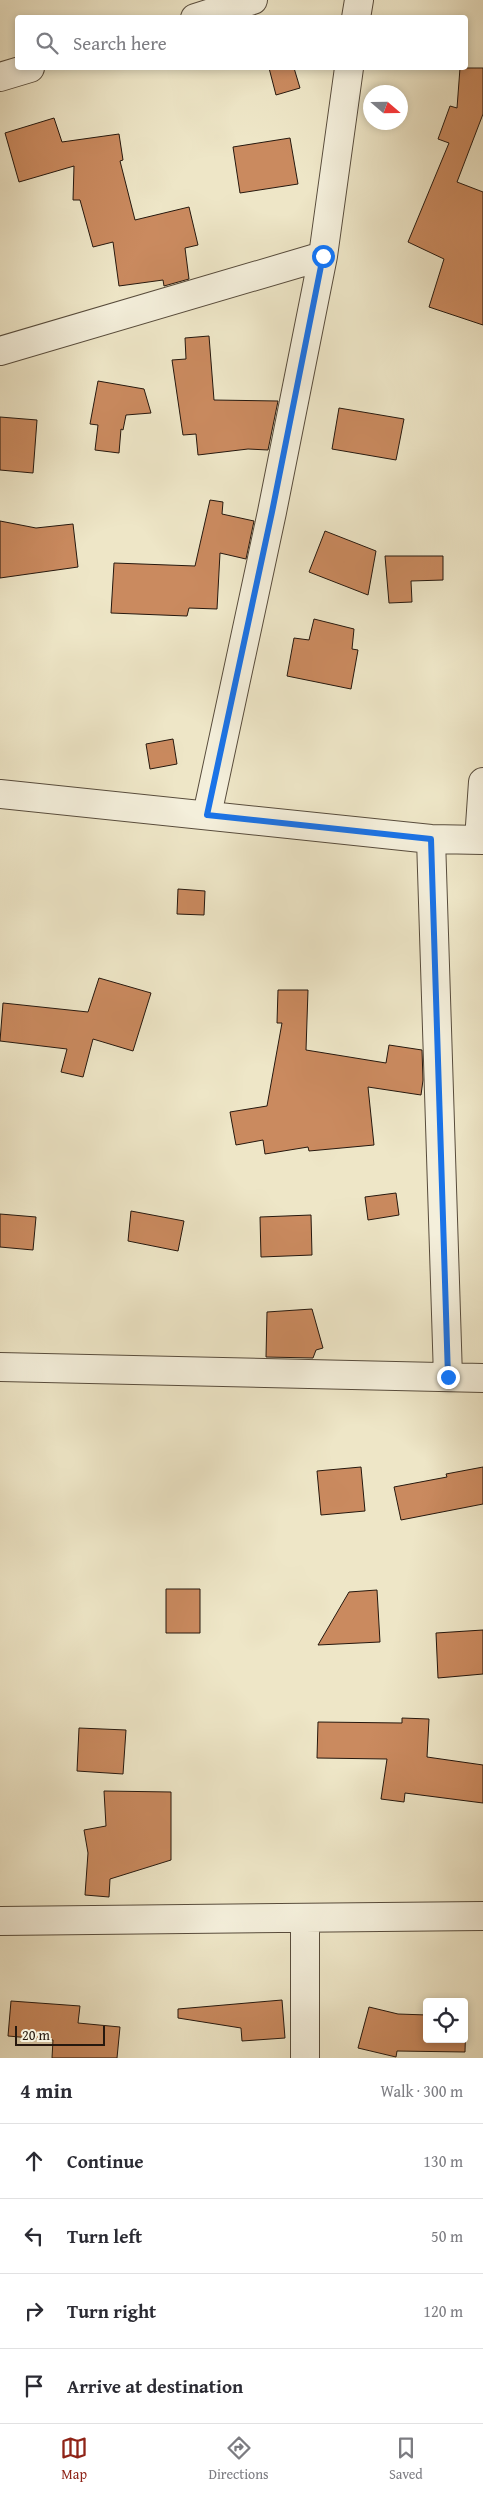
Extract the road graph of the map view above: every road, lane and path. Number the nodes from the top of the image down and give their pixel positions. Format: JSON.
{"nodes":[{"id":1,"x":253,"y":0,"type":"edge"},
{"id":2,"x":359,"y":0,"type":"edge"},
{"id":3,"x":205,"y":15,"type":"edge"},
{"id":4,"x":356,"y":15,"type":"edge"},
{"id":5,"x":23,"y":70,"type":"edge"},
{"id":6,"x":349,"y":70,"type":"edge"},
{"id":7,"x":0,"y":77,"type":"edge"},
{"id":8,"x":323,"y":256,"type":"junction"},
{"id":9,"x":0,"y":351,"type":"edge"},
{"id":10,"x":483,"y":782,"type":"edge"},
{"id":11,"x":0,"y":794,"type":"edge"},
{"id":12,"x":207,"y":815,"type":"junction"},
{"id":13,"x":431,"y":839,"type":"junction"},
{"id":14,"x":481,"y":840,"type":"edge"},
{"id":15,"x":0,"y":1366,"type":"edge"},
{"id":16,"x":448,"y":1377,"type":"junction"},
{"id":17,"x":483,"y":1378,"type":"edge"},
{"id":18,"x":483,"y":1916,"type":"edge"},
{"id":19,"x":305,"y":1918,"type":"junction"},
{"id":20,"x":0,"y":1921,"type":"edge"},
{"id":21,"x":305,"y":2058,"type":"edge"}],
"edges":[{"from":1,"to":3,"type":"street"},
{"from":2,"to":4,"type":"street"},
{"from":5,"to":7,"type":"street"},
{"from":6,"to":8,"type":"street"},
{"from":8,"to":9,"type":"street"},
{"from":8,"to":12,"type":"street"},
{"from":10,"to":14,"type":"street"},
{"from":11,"to":12,"type":"street"},
{"from":12,"to":13,"type":"street"},
{"from":13,"to":14,"type":"street"},
{"from":13,"to":16,"type":"street"},
{"from":15,"to":16,"type":"street"},
{"from":16,"to":17,"type":"street"},
{"from":18,"to":19,"type":"street"},
{"from":19,"to":20,"type":"street"},
{"from":19,"to":21,"type":"street"}]}
